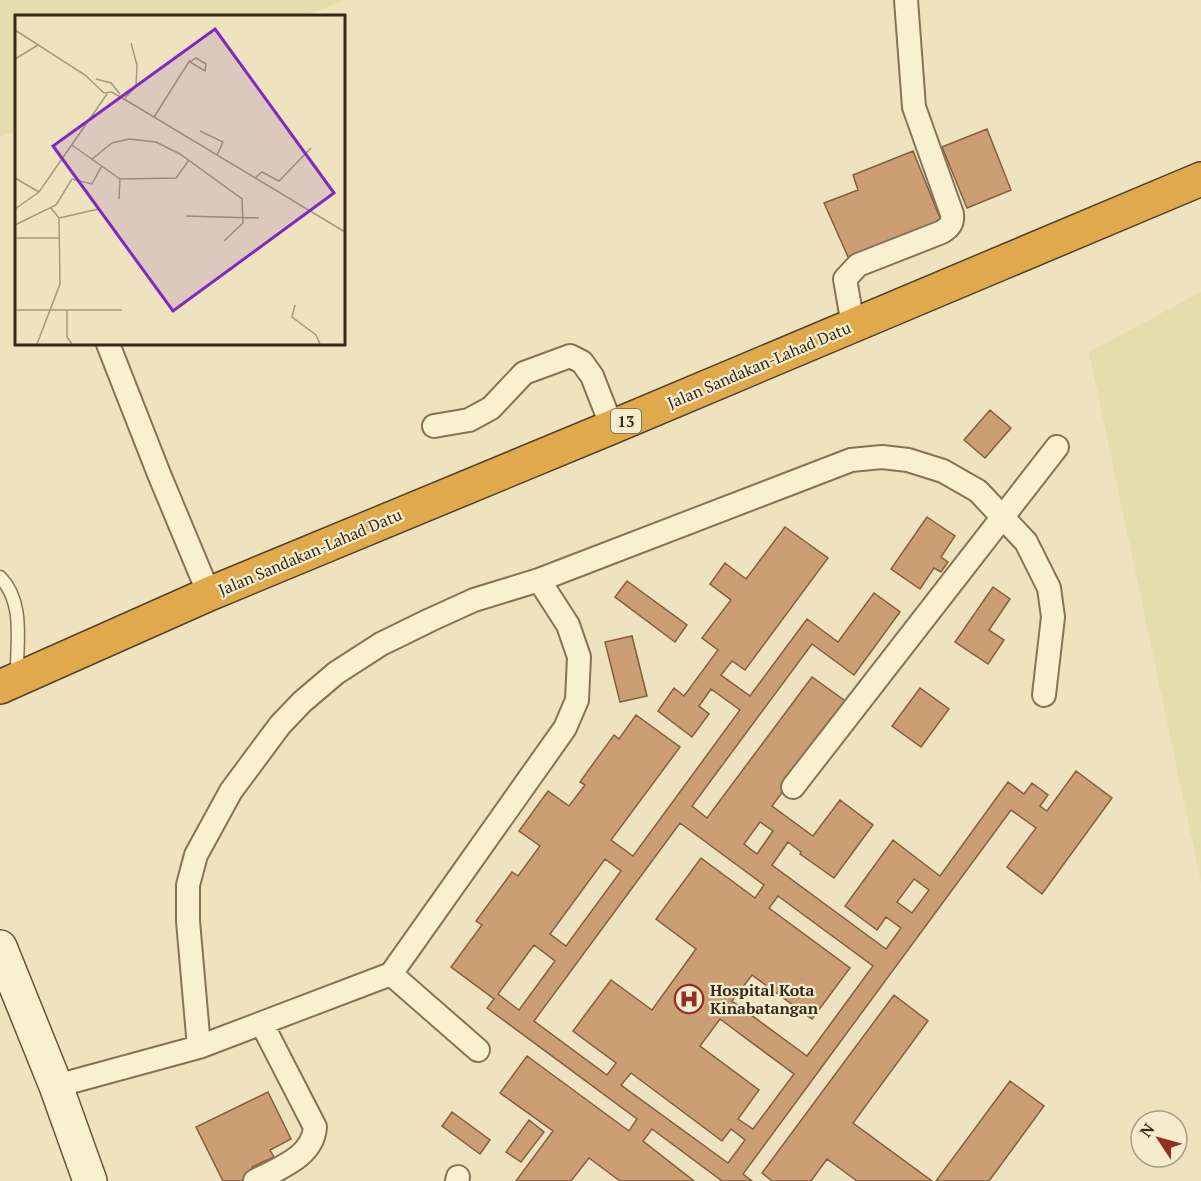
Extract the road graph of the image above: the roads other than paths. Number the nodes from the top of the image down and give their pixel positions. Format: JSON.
{"nodes":[{"id":1,"x":906,"y":0,"type":"edge"},
{"id":2,"x":1201,"y":179,"type":"edge"},
{"id":3,"x":853,"y":325,"type":"junction"},
{"id":4,"x":108,"y":345,"type":"edge"},
{"id":5,"x":434,"y":426,"type":"dead end"},
{"id":6,"x":612,"y":427,"type":"junction"},
{"id":7,"x":1057,"y":447,"type":"dead end"},
{"id":8,"x":1004,"y":517,"type":"junction"},
{"id":9,"x":0,"y":577,"type":"edge"},
{"id":10,"x":539,"y":580,"type":"junction"},
{"id":11,"x":209,"y":594,"type":"junction"},
{"id":12,"x":6,"y":676,"type":"edge"},
{"id":13,"x":1044,"y":695,"type":"dead end"},
{"id":14,"x":793,"y":787,"type":"dead end"},
{"id":15,"x":0,"y":947,"type":"edge"},
{"id":16,"x":391,"y":974,"type":"junction"},
{"id":17,"x":262,"y":1024,"type":"junction"},
{"id":18,"x":199,"y":1047,"type":"junction"},
{"id":19,"x":478,"y":1050,"type":"dead end"},
{"id":20,"x":56,"y":1086,"type":"junction"},
{"id":21,"x":90,"y":1181,"type":"edge"},
{"id":22,"x":255,"y":1181,"type":"edge"}],
"edges":[{"from":1,"to":3,"type":"street"},
{"from":2,"to":3,"type":"highway","name":"Jalan Sandakan-Lahad Datu","number":"13"},
{"from":3,"to":6,"type":"highway","name":"Jalan Sandakan-Lahad Datu","number":"13"},
{"from":4,"to":11,"type":"street"},
{"from":5,"to":6,"type":"street"},
{"from":6,"to":11,"type":"highway","name":"Jalan Sandakan-Lahad Datu","number":"13"},
{"from":7,"to":8,"type":"street"},
{"from":8,"to":10,"type":"street"},
{"from":8,"to":13,"type":"street"},
{"from":8,"to":14,"type":"street"},
{"from":9,"to":12,"type":"lane"},
{"from":10,"to":16,"type":"street"},
{"from":10,"to":18,"type":"street"},
{"from":11,"to":12,"type":"highway","name":"Jalan Sandakan-Lahad Datu","number":"13"},
{"from":15,"to":20,"type":"street"},
{"from":16,"to":17,"type":"street"},
{"from":16,"to":19,"type":"street"},
{"from":17,"to":18,"type":"street"},
{"from":17,"to":22,"type":"street"},
{"from":18,"to":20,"type":"street"},
{"from":20,"to":21,"type":"street"}]}
